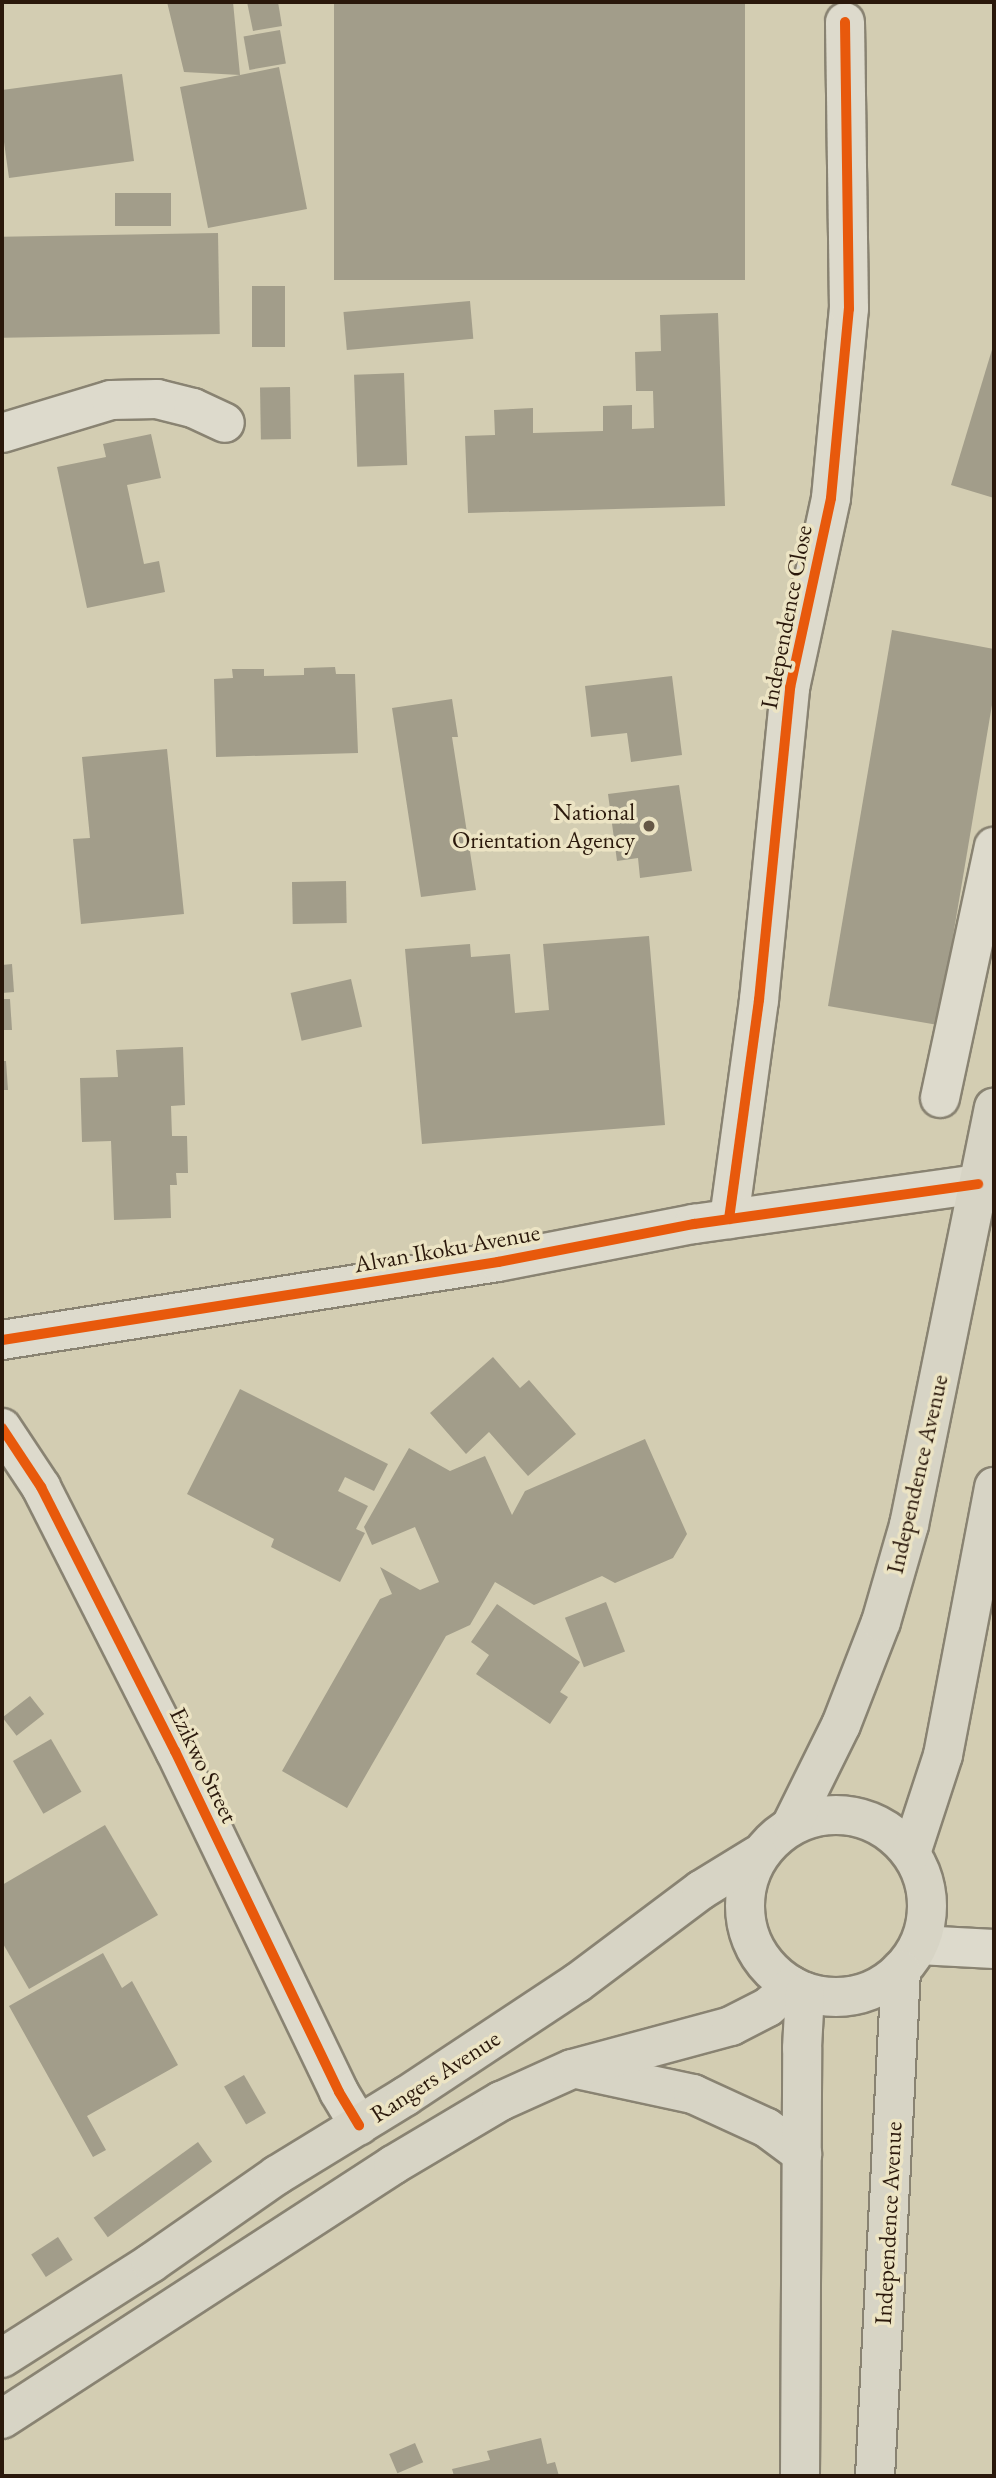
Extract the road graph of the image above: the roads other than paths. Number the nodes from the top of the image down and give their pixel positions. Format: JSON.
{"nodes":[{"id":1,"x":845,"y":22,"type":"dead end"},
{"id":2,"x":225,"y":423,"type":"dead end"},
{"id":3,"x":2,"y":433,"type":"edge"},
{"id":4,"x":994,"y":847,"type":"edge"},
{"id":5,"x":940,"y":1098,"type":"dead end"},
{"id":6,"x":994,"y":1108,"type":"edge"},
{"id":7,"x":978,"y":1184,"type":"junction"},
{"id":8,"x":729,"y":1219,"type":"junction"},
{"id":9,"x":2,"y":1340,"type":"edge"},
{"id":10,"x":2,"y":1428,"type":"edge"},
{"id":11,"x":994,"y":1487,"type":"edge"},
{"id":12,"x":792,"y":1824,"type":"junction"},
{"id":13,"x":911,"y":1853,"type":"junction"},
{"id":14,"x":758,"y":1855,"type":"junction"},
{"id":15,"x":994,"y":1950,"type":"edge"},
{"id":16,"x":910,"y":1958,"type":"junction"},
{"id":17,"x":799,"y":1989,"type":"junction"},
{"id":18,"x":572,"y":2069,"type":"junction"},
{"id":19,"x":359,"y":2125,"type":"junction"},
{"id":20,"x":802,"y":2154,"type":"junction"},
{"id":21,"x":2,"y":2358,"type":"edge"},
{"id":22,"x":2,"y":2419,"type":"edge"},
{"id":23,"x":800,"y":2476,"type":"edge"},
{"id":24,"x":875,"y":2476,"type":"edge"}],
"edges":[{"from":1,"to":8,"type":"street","name":"Independence Close"},
{"from":2,"to":3,"type":"street"},
{"from":4,"to":5,"type":"street"},
{"from":6,"to":7,"type":"main road","name":"Independence Avenue"},
{"from":7,"to":8,"type":"street","name":"Alvan Ikoku Avenue"},
{"from":7,"to":12,"type":"main road","name":"Independence Avenue"},
{"from":8,"to":9,"type":"street","name":"Alvan Ikoku Avenue"},
{"from":10,"to":19,"type":"street","name":"Ezikwo Street"},
{"from":11,"to":13,"type":"main road"},
{"from":12,"to":13,"type":"main road"},
{"from":12,"to":14,"type":"main road"},
{"from":13,"to":16,"type":"main road"},
{"from":14,"to":17,"type":"main road"},
{"from":14,"to":19,"type":"main road","name":"Rangers Avenue"},
{"from":15,"to":16,"type":"street"},
{"from":16,"to":17,"type":"main road"},
{"from":16,"to":24,"type":"main road","name":"Independence Avenue"},
{"from":17,"to":18,"type":"main road"},
{"from":17,"to":20,"type":"main road"},
{"from":18,"to":20,"type":"main road"},
{"from":18,"to":22,"type":"main road"},
{"from":19,"to":21,"type":"main road","name":"Rangers Avenue"},
{"from":20,"to":23,"type":"main road"}]}
